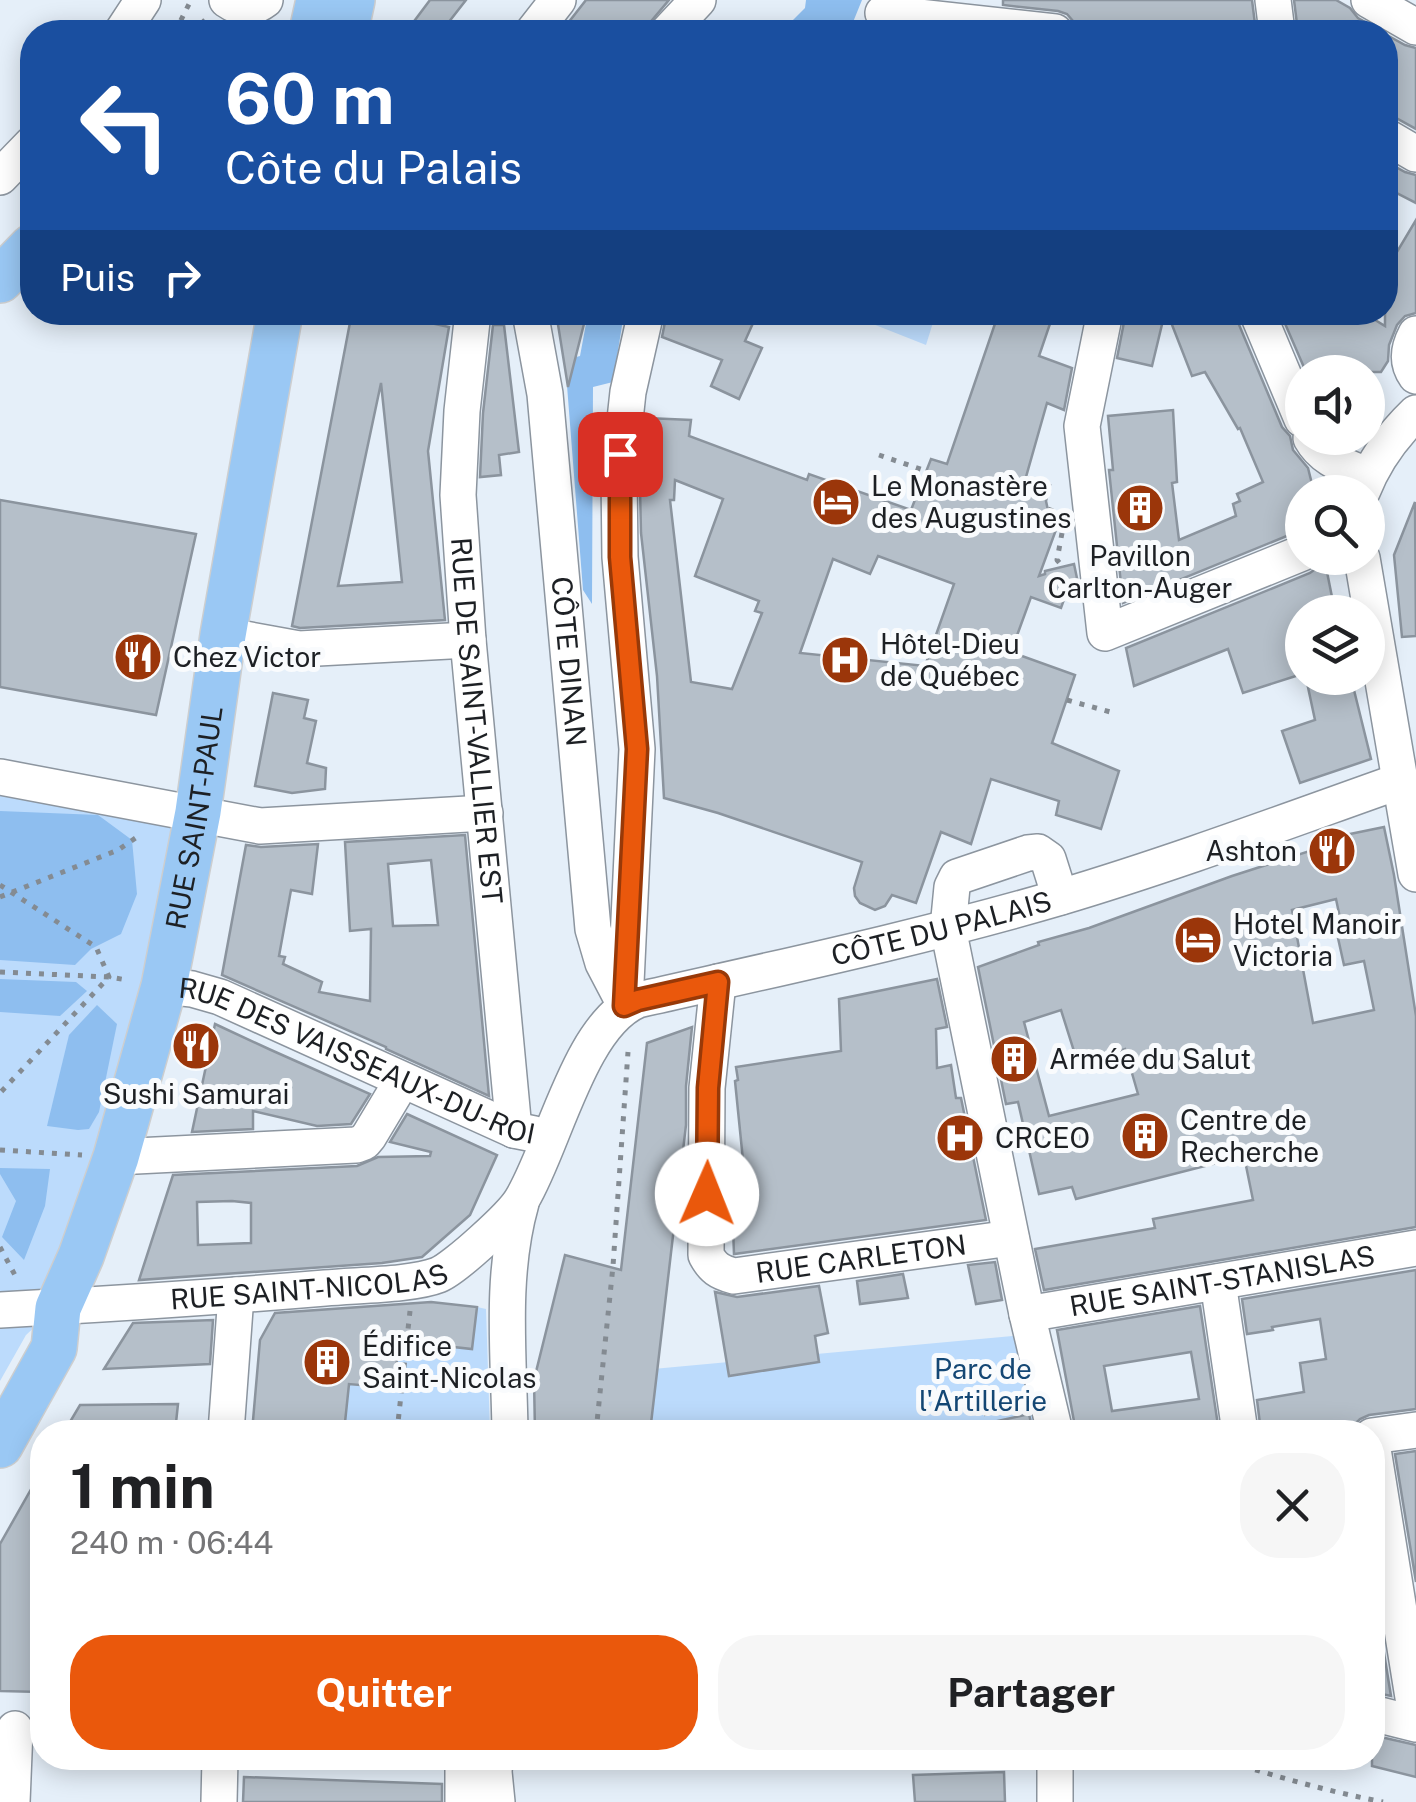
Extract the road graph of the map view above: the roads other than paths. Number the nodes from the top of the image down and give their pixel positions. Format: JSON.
{"nodes":[{"id":1,"x":227,"y":0,"type":"edge"},
{"id":2,"x":265,"y":0,"type":"edge"},
{"id":3,"x":558,"y":0,"type":"edge"},
{"id":4,"x":698,"y":0,"type":"edge"},
{"id":5,"x":1370,"y":0,"type":"edge"},
{"id":6,"x":881,"y":15,"type":"edge"},
{"id":7,"x":542,"y":20,"type":"edge"},
{"id":8,"x":679,"y":20,"type":"edge"},
{"id":9,"x":932,"y":20,"type":"edge"},
{"id":10,"x":1416,"y":27,"type":"edge"},
{"id":11,"x":20,"y":156,"type":"edge"},
{"id":12,"x":0,"y":176,"type":"edge"},
{"id":13,"x":20,"y":259,"type":"edge"},
{"id":14,"x":0,"y":280,"type":"edge"},
{"id":15,"x":278,"y":325,"type":"edge"},
{"id":16,"x":473,"y":325,"type":"edge"},
{"id":17,"x":532,"y":325,"type":"edge"},
{"id":18,"x":643,"y":325,"type":"edge"},
{"id":19,"x":1102,"y":325,"type":"edge"},
{"id":20,"x":1263,"y":325,"type":"edge"},
{"id":21,"x":1416,"y":334,"type":"edge"},
{"id":22,"x":1416,"y":376,"type":"edge"},
{"id":23,"x":1285,"y":378,"type":"edge"},
{"id":24,"x":1416,"y":413,"type":"edge"},
{"id":25,"x":1324,"y":455,"type":"edge"},
{"id":26,"x":1352,"y":475,"type":"edge"},
{"id":27,"x":1370,"y":475,"type":"edge"},
{"id":28,"x":1285,"y":560,"type":"edge"},
{"id":29,"x":1365,"y":575,"type":"edge"},
{"id":30,"x":223,"y":635,"type":"junction"},
{"id":31,"x":468,"y":640,"type":"junction"},
{"id":32,"x":0,"y":777,"type":"edge"},
{"id":33,"x":1400,"y":781,"type":"junction"},
{"id":34,"x":198,"y":812,"type":"junction"},
{"id":35,"x":485,"y":813,"type":"junction"},
{"id":36,"x":1416,"y":874,"type":"edge"},
{"id":37,"x":1060,"y":897,"type":"junction"},
{"id":38,"x":948,"y":928,"type":"junction"},
{"id":39,"x":718,"y":982,"type":"junction"},
{"id":40,"x":145,"y":983,"type":"junction"},
{"id":41,"x":624,"y":1006,"type":"junction"},
{"id":42,"x":402,"y":1080,"type":"junction"},
{"id":43,"x":514,"y":1130,"type":"junction"},
{"id":44,"x":549,"y":1139,"type":"junction"},
{"id":45,"x":99,"y":1156,"type":"junction"},
{"id":46,"x":521,"y":1202,"type":"junction"},
{"id":47,"x":1011,"y":1238,"type":"junction"},
{"id":48,"x":1416,"y":1248,"type":"edge"},
{"id":49,"x":427,"y":1277,"type":"junction"},
{"id":50,"x":1218,"y":1282,"type":"junction"},
{"id":51,"x":236,"y":1295,"type":"junction"},
{"id":52,"x":10,"y":1297,"type":"edge"},
{"id":53,"x":58,"y":1308,"type":"junction"},
{"id":54,"x":1027,"y":1314,"type":"junction"},
{"id":55,"x":508,"y":1318,"type":"junction"},
{"id":56,"x":0,"y":1380,"type":"edge"},
{"id":57,"x":227,"y":1420,"type":"edge"},
{"id":58,"x":510,"y":1420,"type":"edge"},
{"id":59,"x":1052,"y":1420,"type":"edge"},
{"id":60,"x":1238,"y":1420,"type":"edge"},
{"id":61,"x":1416,"y":1430,"type":"edge"},
{"id":62,"x":1385,"y":1436,"type":"edge"},
{"id":63,"x":0,"y":1446,"type":"edge"},
{"id":64,"x":1385,"y":1521,"type":"edge"},
{"id":65,"x":1385,"y":1716,"type":"edge"},
{"id":66,"x":1416,"y":1716,"type":"edge"},
{"id":67,"x":1416,"y":1724,"type":"edge"},
{"id":68,"x":19,"y":1729,"type":"edge"},
{"id":69,"x":220,"y":1770,"type":"edge"},
{"id":70,"x":464,"y":1770,"type":"edge"},
{"id":71,"x":494,"y":1770,"type":"edge"},
{"id":72,"x":1056,"y":1770,"type":"edge"},
{"id":73,"x":12,"y":1802,"type":"edge"},
{"id":74,"x":219,"y":1802,"type":"edge"},
{"id":75,"x":464,"y":1802,"type":"edge"},
{"id":76,"x":497,"y":1802,"type":"edge"},
{"id":77,"x":1055,"y":1802,"type":"edge"}],
"edges":[{"from":1,"to":2,"type":"street"},
{"from":3,"to":7,"type":"street"},
{"from":4,"to":8,"type":"street"},
{"from":5,"to":10,"type":"street"},
{"from":6,"to":9,"type":"street"},
{"from":11,"to":12,"type":"street"},
{"from":13,"to":14,"type":"main road"},
{"from":15,"to":30,"type":"main road","name":"RUE SAINT-PAUL"},
{"from":16,"to":31,"type":"street","name":"RUE DE SAINT-VALLIER EST"},
{"from":17,"to":41,"type":"street","name":"CÔTE DINAN"},
{"from":18,"to":41,"type":"street"},
{"from":19,"to":28,"type":"street"},
{"from":20,"to":23,"type":"street"},
{"from":21,"to":22,"type":"street"},
{"from":24,"to":27,"type":"street"},
{"from":25,"to":26,"type":"street"},
{"from":29,"to":33,"type":"street"},
{"from":30,"to":31,"type":"street"},
{"from":30,"to":34,"type":"main road","name":"RUE SAINT-PAUL"},
{"from":31,"to":35,"type":"street","name":"RUE DE SAINT-VALLIER EST"},
{"from":32,"to":34,"type":"street"},
{"from":33,"to":36,"type":"street"},
{"from":33,"to":37,"type":"street","name":"CÔTE DU PALAIS"},
{"from":34,"to":35,"type":"street"},
{"from":34,"to":40,"type":"main road","name":"RUE SAINT-PAUL"},
{"from":35,"to":43,"type":"street","name":"RUE DE SAINT-VALLIER EST"},
{"from":37,"to":38,"type":"street","name":"CÔTE DU PALAIS"},
{"from":37,"to":38,"type":"street"},
{"from":38,"to":39,"type":"street","name":"CÔTE DU PALAIS"},
{"from":38,"to":47,"type":"street"},
{"from":39,"to":41,"type":"street","name":"CÔTE DU PALAIS"},
{"from":39,"to":47,"type":"street","name":"RUE CARLETON"},
{"from":40,"to":42,"type":"street","name":"RUE DES VAISSEAUX-DU-ROI"},
{"from":40,"to":45,"type":"main road","name":"RUE SAINT-PAUL"},
{"from":41,"to":44,"type":"street"},
{"from":42,"to":43,"type":"street","name":"RUE DES VAISSEAUX-DU-ROI"},
{"from":42,"to":45,"type":"street"},
{"from":43,"to":44,"type":"street","name":"RUE DES VAISSEAUX-DU-ROI"},
{"from":44,"to":46,"type":"street","name":"RUE SAINT-NICOLAS"},
{"from":45,"to":53,"type":"main road","name":"RUE SAINT-PAUL"},
{"from":46,"to":49,"type":"street","name":"RUE SAINT-NICOLAS"},
{"from":46,"to":55,"type":"street"},
{"from":47,"to":54,"type":"street"},
{"from":48,"to":50,"type":"street","name":"RUE SAINT-STANISLAS"},
{"from":49,"to":51,"type":"street","name":"RUE SAINT-NICOLAS"},
{"from":49,"to":55,"type":"street"},
{"from":50,"to":54,"type":"street","name":"RUE SAINT-STANISLAS"},
{"from":50,"to":60,"type":"street"},
{"from":51,"to":53,"type":"street","name":"RUE SAINT-NICOLAS"},
{"from":51,"to":57,"type":"street"},
{"from":52,"to":53,"type":"street","name":"RUE SAINT-NICOLAS"},
{"from":53,"to":56,"type":"main road","name":"RUE SAINT-PAUL"},
{"from":53,"to":63,"type":"main road","name":"RUE SAINT-PAUL"},
{"from":54,"to":59,"type":"street"},
{"from":55,"to":58,"type":"street"},
{"from":61,"to":62,"type":"street"},
{"from":64,"to":66,"type":"street"},
{"from":65,"to":67,"type":"street"},
{"from":68,"to":73,"type":"street"},
{"from":69,"to":74,"type":"street"},
{"from":70,"to":75,"type":"street"},
{"from":71,"to":76,"type":"street"},
{"from":72,"to":77,"type":"street"}]}
